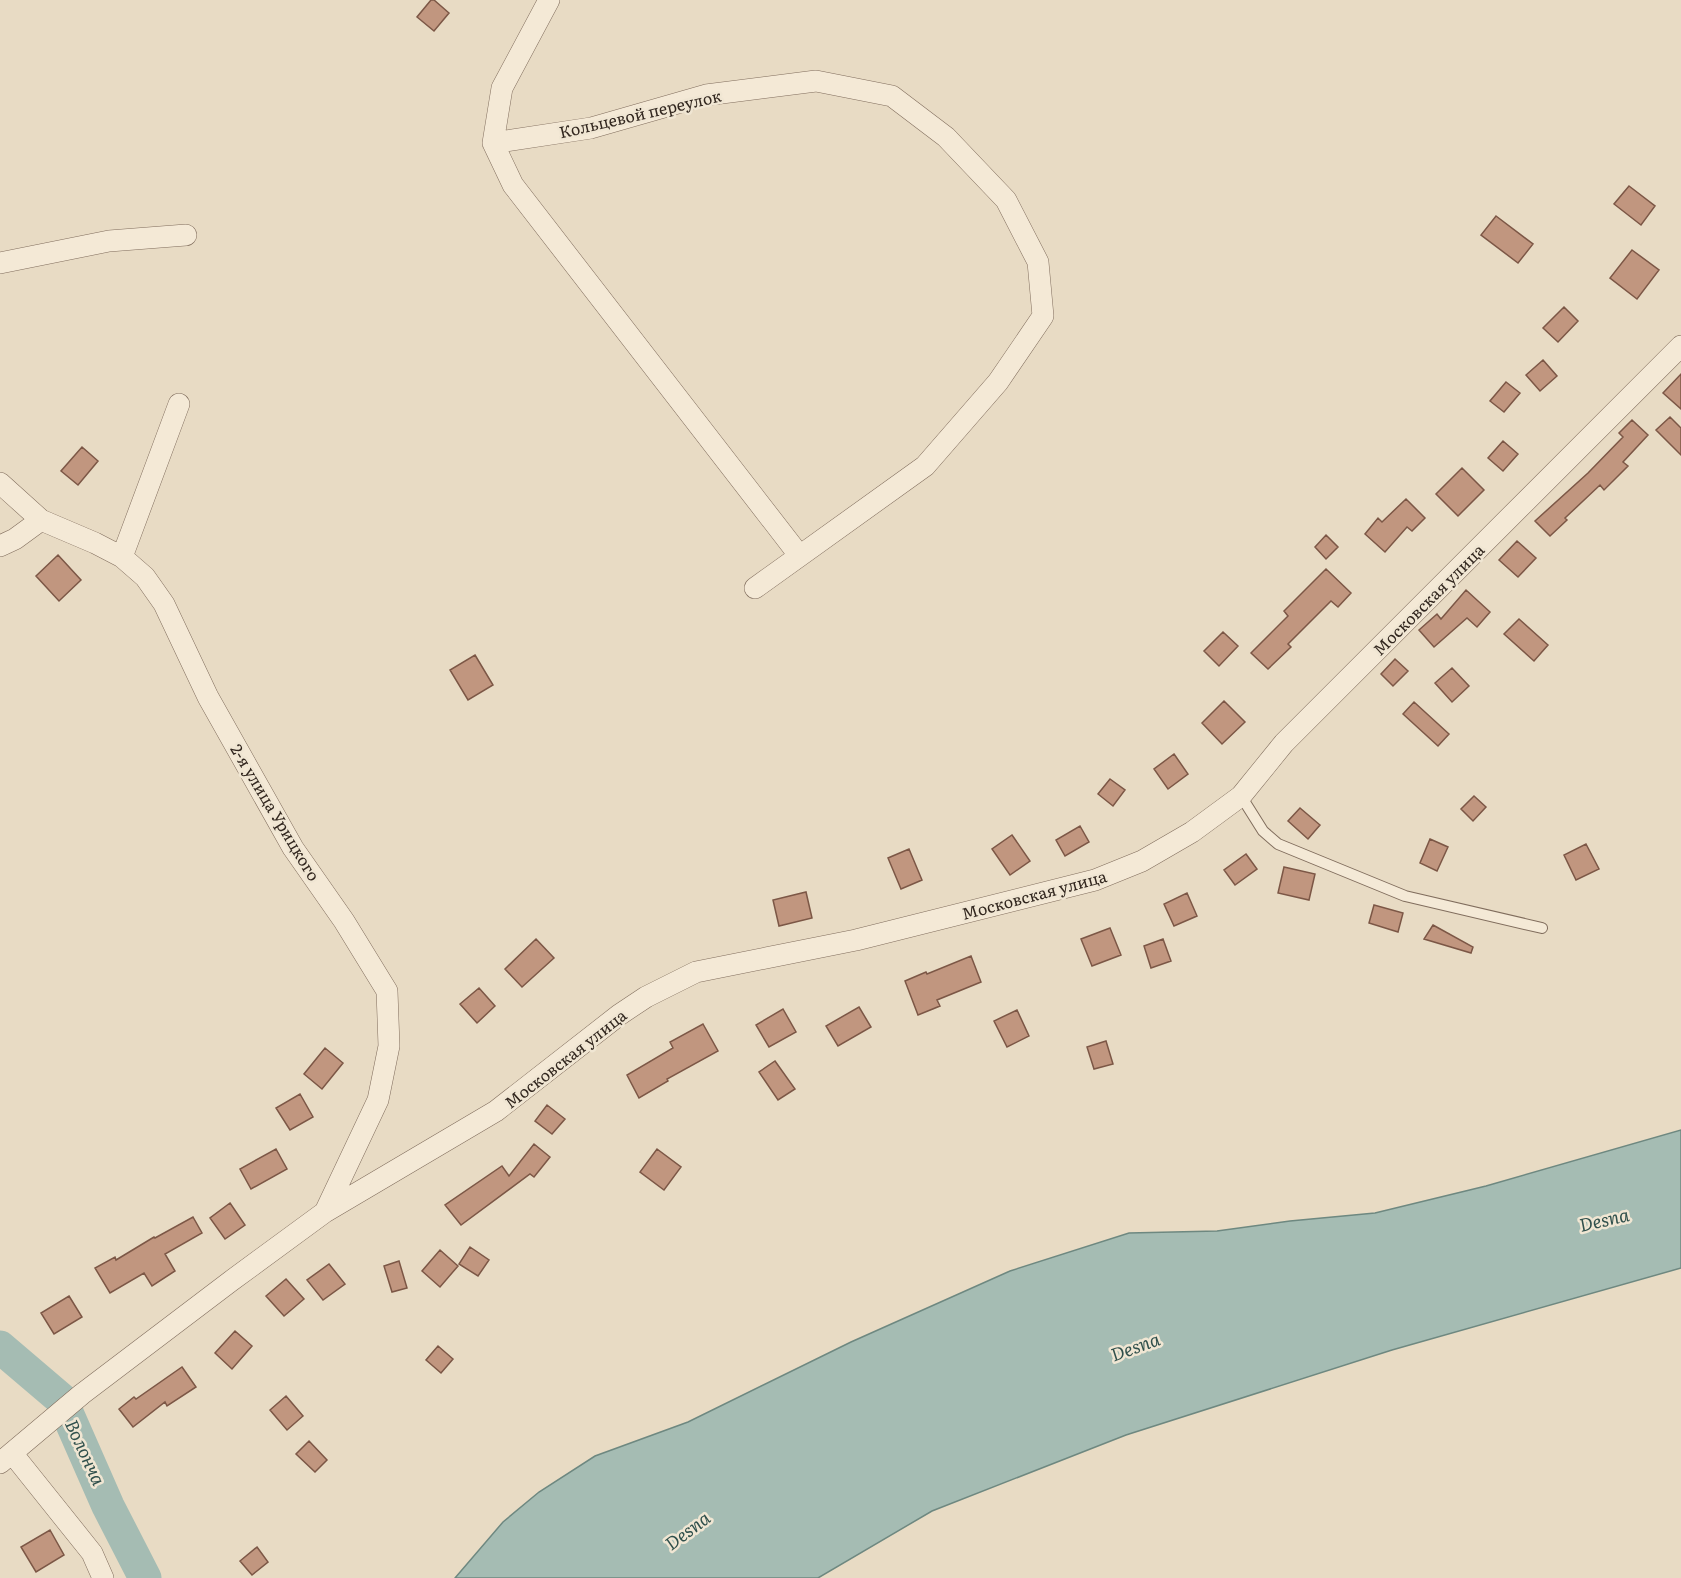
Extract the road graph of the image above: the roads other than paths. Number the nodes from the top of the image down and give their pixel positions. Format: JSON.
{"nodes":[{"id":1,"x":549,"y":0,"type":"edge"},
{"id":2,"x":493,"y":143,"type":"junction"},
{"id":3,"x":186,"y":235,"type":"dead end"},
{"id":4,"x":0,"y":263,"type":"edge"},
{"id":5,"x":1681,"y":346,"type":"edge"},
{"id":6,"x":179,"y":404,"type":"dead end"},
{"id":7,"x":0,"y":483,"type":"edge"},
{"id":8,"x":42,"y":520,"type":"junction"},
{"id":9,"x":0,"y":546,"type":"edge"},
{"id":10,"x":800,"y":555,"type":"junction"},
{"id":11,"x":122,"y":557,"type":"junction"},
{"id":12,"x":755,"y":588,"type":"dead end"},
{"id":13,"x":1241,"y":796,"type":"junction"},
{"id":14,"x":1542,"y":928,"type":"dead end"},
{"id":15,"x":325,"y":1212,"type":"junction"},
{"id":16,"x":6,"y":1458,"type":"edge"},
{"id":17,"x":103,"y":1578,"type":"edge"}],
"edges":[{"from":1,"to":2,"type":"street"},
{"from":2,"to":10,"type":"street"},
{"from":2,"to":10,"type":"street","name":"Кольцевой переулок"},
{"from":3,"to":4,"type":"street"},
{"from":5,"to":13,"type":"street","name":"Московская улица"},
{"from":6,"to":11,"type":"street"},
{"from":7,"to":8,"type":"street","name":"2-я улица Урицкого"},
{"from":8,"to":9,"type":"street"},
{"from":8,"to":11,"type":"street","name":"2-я улица Урицкого"},
{"from":10,"to":12,"type":"street","name":"Кольцевой переулок"},
{"from":11,"to":15,"type":"street","name":"2-я улица Урицкого"},
{"from":13,"to":14,"type":"lane"},
{"from":13,"to":15,"type":"street","name":"Московская улица"},
{"from":15,"to":16,"type":"street","name":"Московская улица"},
{"from":16,"to":17,"type":"street"}]}
